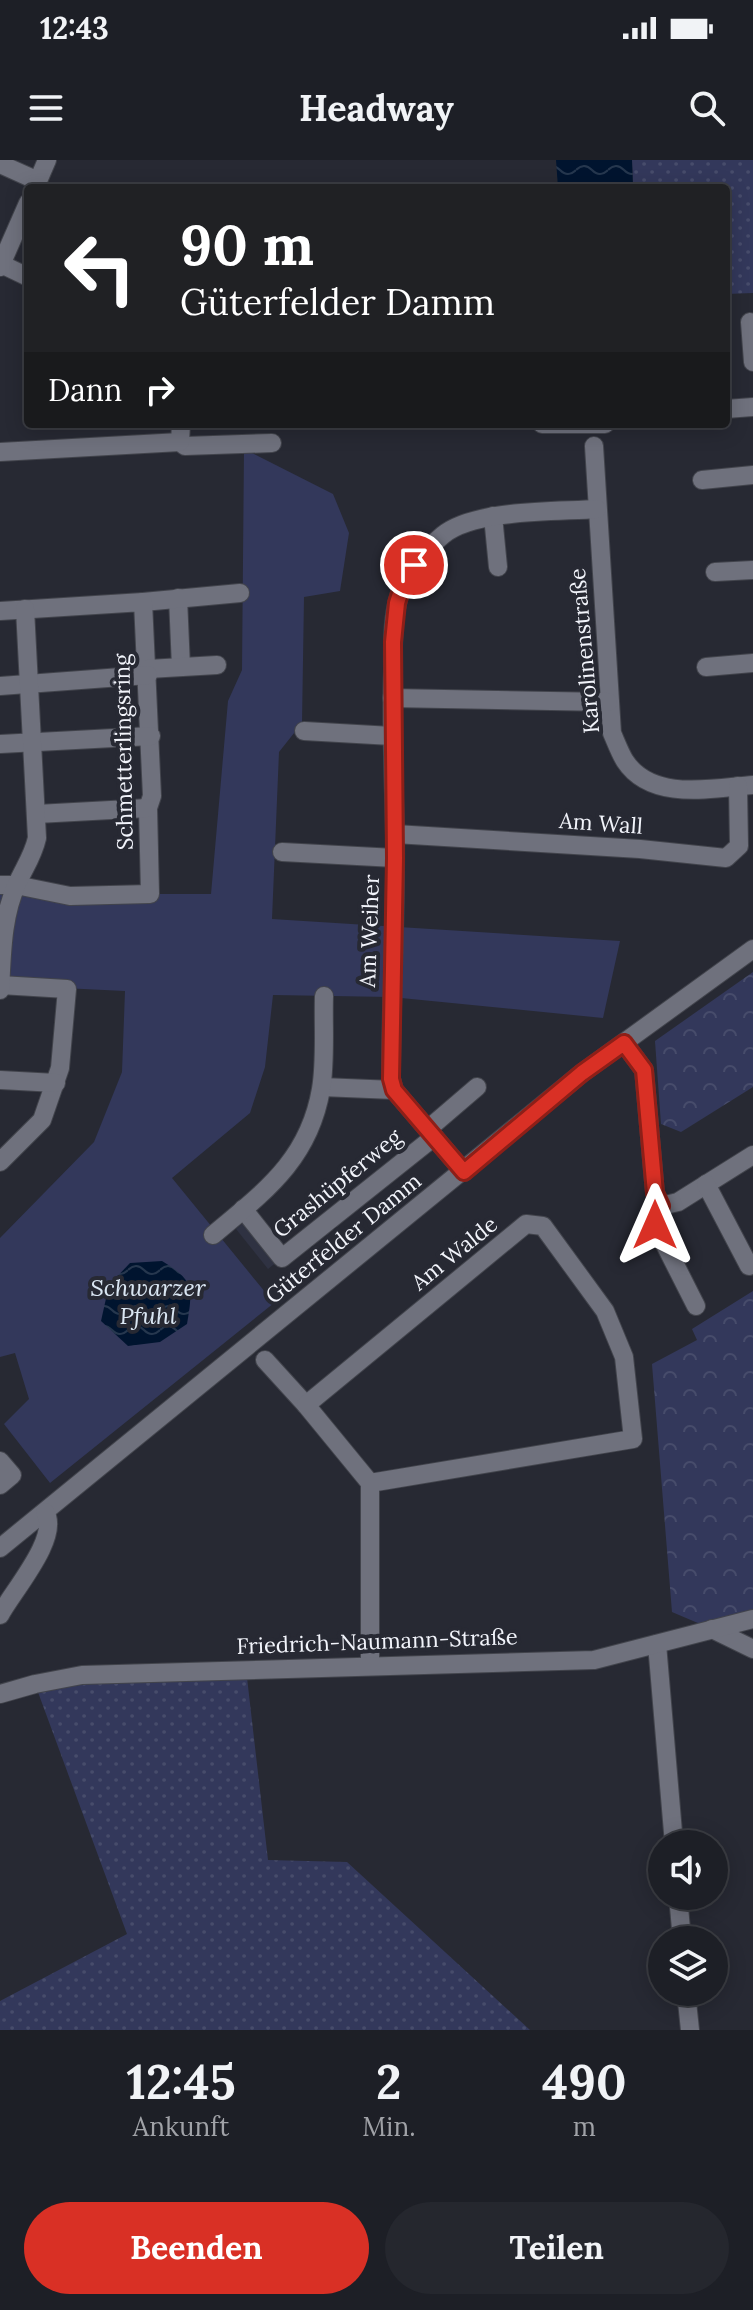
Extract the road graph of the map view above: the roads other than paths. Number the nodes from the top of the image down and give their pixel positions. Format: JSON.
{"nodes":[{"id":1,"x":47,"y":160,"type":"edge"},
{"id":2,"x":0,"y":164,"type":"edge"},
{"id":3,"x":36,"y":184,"type":"edge"},
{"id":4,"x":24,"y":212,"type":"edge"},
{"id":5,"x":1,"y":266,"type":"edge"},
{"id":6,"x":24,"y":275,"type":"edge"},
{"id":7,"x":750,"y":322,"type":"dead end"},
{"id":8,"x":753,"y":362,"type":"edge"},
{"id":9,"x":180,"y":433,"type":"edge"},
{"id":10,"x":272,"y":443,"type":"dead end"},
{"id":11,"x":594,"y":446,"type":"dead end"},
{"id":12,"x":0,"y":452,"type":"edge"},
{"id":13,"x":753,"y":475,"type":"edge"},
{"id":14,"x":702,"y":480,"type":"dead end"},
{"id":15,"x":597,"y":509,"type":"junction"},
{"id":16,"x":493,"y":516,"type":"junction"},
{"id":17,"x":498,"y":567,"type":"dead end"},
{"id":18,"x":753,"y":570,"type":"edge"},
{"id":19,"x":715,"y":572,"type":"dead end"},
{"id":20,"x":240,"y":593,"type":"dead end"},
{"id":21,"x":178,"y":598,"type":"junction"},
{"id":22,"x":143,"y":602,"type":"junction"},
{"id":23,"x":25,"y":609,"type":"junction"},
{"id":24,"x":0,"y":611,"type":"edge"},
{"id":25,"x":753,"y":663,"type":"edge"},
{"id":26,"x":217,"y":665,"type":"dead end"},
{"id":27,"x":181,"y":667,"type":"junction"},
{"id":28,"x":706,"y":667,"type":"dead end"},
{"id":29,"x":148,"y":672,"type":"junction"},
{"id":30,"x":29,"y":685,"type":"junction"},
{"id":31,"x":0,"y":686,"type":"edge"},
{"id":32,"x":392,"y":698,"type":"junction"},
{"id":33,"x":608,"y":702,"type":"junction"},
{"id":34,"x":304,"y":731,"type":"dead end"},
{"id":35,"x":151,"y":736,"type":"junction"},
{"id":36,"x":392,"y":736,"type":"junction"},
{"id":37,"x":32,"y":742,"type":"junction"},
{"id":38,"x":0,"y":744,"type":"edge"},
{"id":39,"x":745,"y":786,"type":"edge"},
{"id":40,"x":148,"y":808,"type":"junction"},
{"id":41,"x":37,"y":814,"type":"junction"},
{"id":42,"x":395,"y":834,"type":"junction"},
{"id":43,"x":282,"y":852,"type":"dead end"},
{"id":44,"x":395,"y":858,"type":"junction"},
{"id":45,"x":8,"y":885,"type":"edge"},
{"id":46,"x":753,"y":949,"type":"edge"},
{"id":47,"x":0,"y":987,"type":"edge"},
{"id":48,"x":324,"y":996,"type":"dead end"},
{"id":49,"x":624,"y":1043,"type":"junction"},
{"id":50,"x":0,"y":1080,"type":"edge"},
{"id":51,"x":56,"y":1083,"type":"junction"},
{"id":52,"x":322,"y":1087,"type":"junction"},
{"id":53,"x":477,"y":1087,"type":"dead end"},
{"id":54,"x":394,"y":1090,"type":"junction"},
{"id":55,"x":431,"y":1133,"type":"junction"},
{"id":56,"x":753,"y":1155,"type":"edge"},
{"id":57,"x":0,"y":1162,"type":"edge"},
{"id":58,"x":464,"y":1172,"type":"junction"},
{"id":59,"x":706,"y":1184,"type":"junction"},
{"id":60,"x":661,"y":1206,"type":"junction"},
{"id":61,"x":243,"y":1209,"type":"junction"},
{"id":62,"x":213,"y":1235,"type":"dead end"},
{"id":63,"x":749,"y":1266,"type":"dead end"},
{"id":64,"x":696,"y":1306,"type":"dead end"},
{"id":65,"x":265,"y":1360,"type":"dead end"},
{"id":66,"x":306,"y":1405,"type":"junction"},
{"id":67,"x":0,"y":1461,"type":"edge"},
{"id":68,"x":370,"y":1483,"type":"junction"},
{"id":69,"x":0,"y":1485,"type":"edge"},
{"id":70,"x":45,"y":1512,"type":"junction"},
{"id":71,"x":0,"y":1548,"type":"edge"},
{"id":72,"x":0,"y":1615,"type":"edge"},
{"id":73,"x":753,"y":1619,"type":"edge"},
{"id":74,"x":712,"y":1629,"type":"junction"},
{"id":75,"x":657,"y":1644,"type":"junction"},
{"id":76,"x":753,"y":1649,"type":"edge"},
{"id":77,"x":370,"y":1664,"type":"junction"},
{"id":78,"x":0,"y":1694,"type":"edge"},
{"id":79,"x":673,"y":1830,"type":"edge"},
{"id":80,"x":687,"y":2006,"type":"edge"},
{"id":81,"x":690,"y":2030,"type":"edge"}],
"edges":[{"from":1,"to":3,"type":"street"},
{"from":2,"to":3,"type":"street"},
{"from":4,"to":5,"type":"street"},
{"from":5,"to":6,"type":"street"},
{"from":7,"to":8,"type":"street"},
{"from":9,"to":10,"type":"street"},
{"from":9,"to":12,"type":"street"},
{"from":11,"to":15,"type":"street","name":"Karolinenstraße"},
{"from":13,"to":14,"type":"street"},
{"from":15,"to":16,"type":"street","name":"Am Weiher"},
{"from":15,"to":33,"type":"street","name":"Karolinenstraße"},
{"from":16,"to":17,"type":"street"},
{"from":16,"to":32,"type":"street","name":"Am Weiher"},
{"from":18,"to":19,"type":"street"},
{"from":20,"to":21,"type":"street"},
{"from":21,"to":22,"type":"street"},
{"from":21,"to":27,"type":"street"},
{"from":22,"to":23,"type":"street"},
{"from":22,"to":29,"type":"street","name":"Schmetterlingsring"},
{"from":23,"to":24,"type":"street"},
{"from":23,"to":30,"type":"street"},
{"from":25,"to":28,"type":"street"},
{"from":26,"to":27,"type":"street"},
{"from":27,"to":29,"type":"street"},
{"from":29,"to":30,"type":"street"},
{"from":29,"to":35,"type":"street","name":"Schmetterlingsring"},
{"from":30,"to":31,"type":"street"},
{"from":30,"to":37,"type":"street"},
{"from":32,"to":33,"type":"street"},
{"from":32,"to":36,"type":"street","name":"Am Weiher"},
{"from":33,"to":39,"type":"street","name":"Karolinenstraße"},
{"from":34,"to":36,"type":"street"},
{"from":35,"to":37,"type":"street"},
{"from":35,"to":40,"type":"street","name":"Schmetterlingsring"},
{"from":36,"to":42,"type":"street","name":"Am Weiher"},
{"from":37,"to":38,"type":"street"},
{"from":37,"to":41,"type":"street"},
{"from":39,"to":42,"type":"street","name":"Am Wall"},
{"from":40,"to":41,"type":"street"},
{"from":40,"to":45,"type":"street","name":"Schmetterlingsring"},
{"from":41,"to":45,"type":"street"},
{"from":42,"to":44,"type":"street","name":"Am Weiher"},
{"from":43,"to":44,"type":"street","name":"Am Weiher"},
{"from":44,"to":54,"type":"street","name":"Am Weiher"},
{"from":45,"to":47,"type":"street"},
{"from":46,"to":49,"type":"street","name":"Güterfelder Damm"},
{"from":47,"to":51,"type":"street"},
{"from":48,"to":52,"type":"street","name":"Grashüpferweg"},
{"from":49,"to":58,"type":"street","name":"Güterfelder Damm"},
{"from":49,"to":60,"type":"street"},
{"from":50,"to":51,"type":"street"},
{"from":51,"to":57,"type":"street"},
{"from":52,"to":54,"type":"street","name":"Grashüpferweg"},
{"from":52,"to":61,"type":"street","name":"Grashüpferweg"},
{"from":53,"to":55,"type":"street"},
{"from":54,"to":55,"type":"street"},
{"from":55,"to":58,"type":"street"},
{"from":55,"to":61,"type":"street","name":"Grashüpferweg"},
{"from":56,"to":59,"type":"street"},
{"from":58,"to":70,"type":"street","name":"Güterfelder Damm"},
{"from":59,"to":60,"type":"street"},
{"from":59,"to":63,"type":"street"},
{"from":60,"to":64,"type":"street"},
{"from":61,"to":62,"type":"street","name":"Grashüpferweg"},
{"from":65,"to":66,"type":"street"},
{"from":66,"to":68,"type":"street"},
{"from":66,"to":68,"type":"street","name":"Am Walde"},
{"from":67,"to":69,"type":"street"},
{"from":68,"to":77,"type":"street"},
{"from":70,"to":71,"type":"street","name":"Güterfelder Damm"},
{"from":70,"to":72,"type":"street"},
{"from":73,"to":74,"type":"street","name":"Friedrich-Naumann-Straße"},
{"from":74,"to":75,"type":"street","name":"Friedrich-Naumann-Straße"},
{"from":74,"to":76,"type":"street"},
{"from":75,"to":77,"type":"street","name":"Friedrich-Naumann-Straße"},
{"from":75,"to":79,"type":"street"},
{"from":77,"to":78,"type":"street","name":"Friedrich-Naumann-Straße"},
{"from":80,"to":81,"type":"street"}]}
